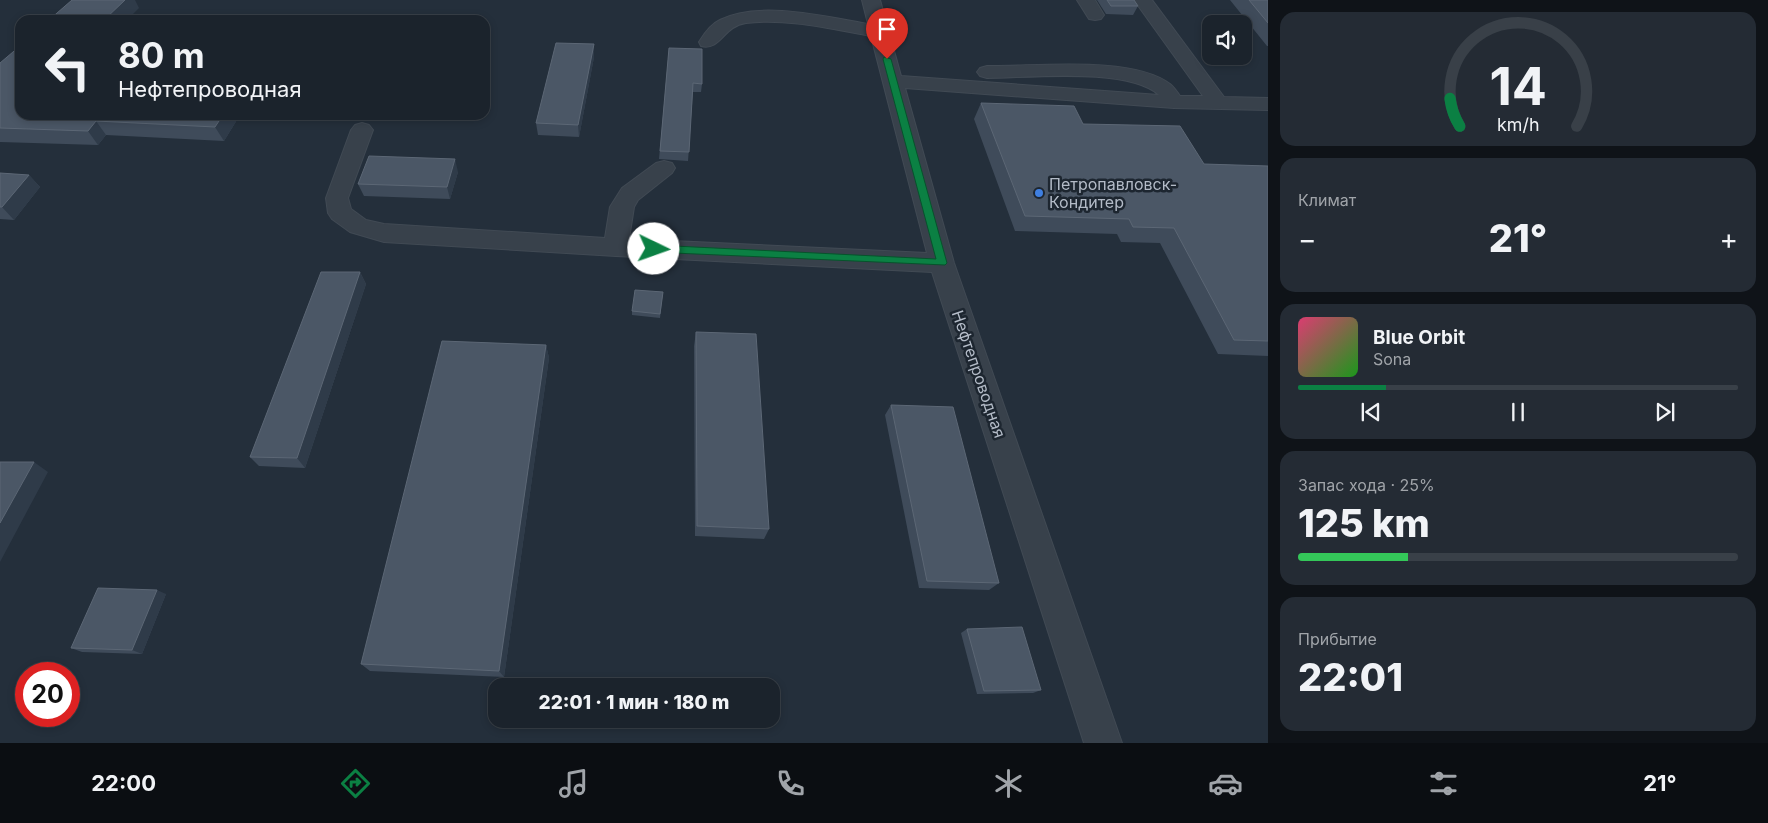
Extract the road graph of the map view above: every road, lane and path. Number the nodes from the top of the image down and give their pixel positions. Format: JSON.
{"nodes":[{"id":1,"x":871,"y":0,"type":"edge"},
{"id":2,"x":1143,"y":0,"type":"edge"},
{"id":3,"x":880,"y":32,"type":"junction"},
{"id":4,"x":708,"y":42,"type":"dead end"},
{"id":5,"x":890,"y":70,"type":"junction"},
{"id":6,"x":1218,"y":103,"type":"junction"},
{"id":7,"x":1268,"y":104,"type":"edge"},
{"id":8,"x":362,"y":130,"type":"dead end"},
{"id":9,"x":664,"y":168,"type":"dead end"},
{"id":10,"x":616,"y":247,"type":"junction"},
{"id":11,"x":942,"y":263,"type":"junction"},
{"id":12,"x":1103,"y":743,"type":"edge"}],
"edges":[{"from":1,"to":3,"type":"street","name":"Нефтепроводная"},
{"from":2,"to":6,"type":"street"},
{"from":3,"to":4,"type":"street"},
{"from":3,"to":5,"type":"street","name":"Нефтепроводная"},
{"from":5,"to":6,"type":"street"},
{"from":5,"to":11,"type":"street","name":"Нефтепроводная"},
{"from":6,"to":7,"type":"street"},
{"from":8,"to":10,"type":"street"},
{"from":9,"to":10,"type":"street"},
{"from":10,"to":11,"type":"street"},
{"from":11,"to":12,"type":"street","name":"Нефтепроводная"}]}
